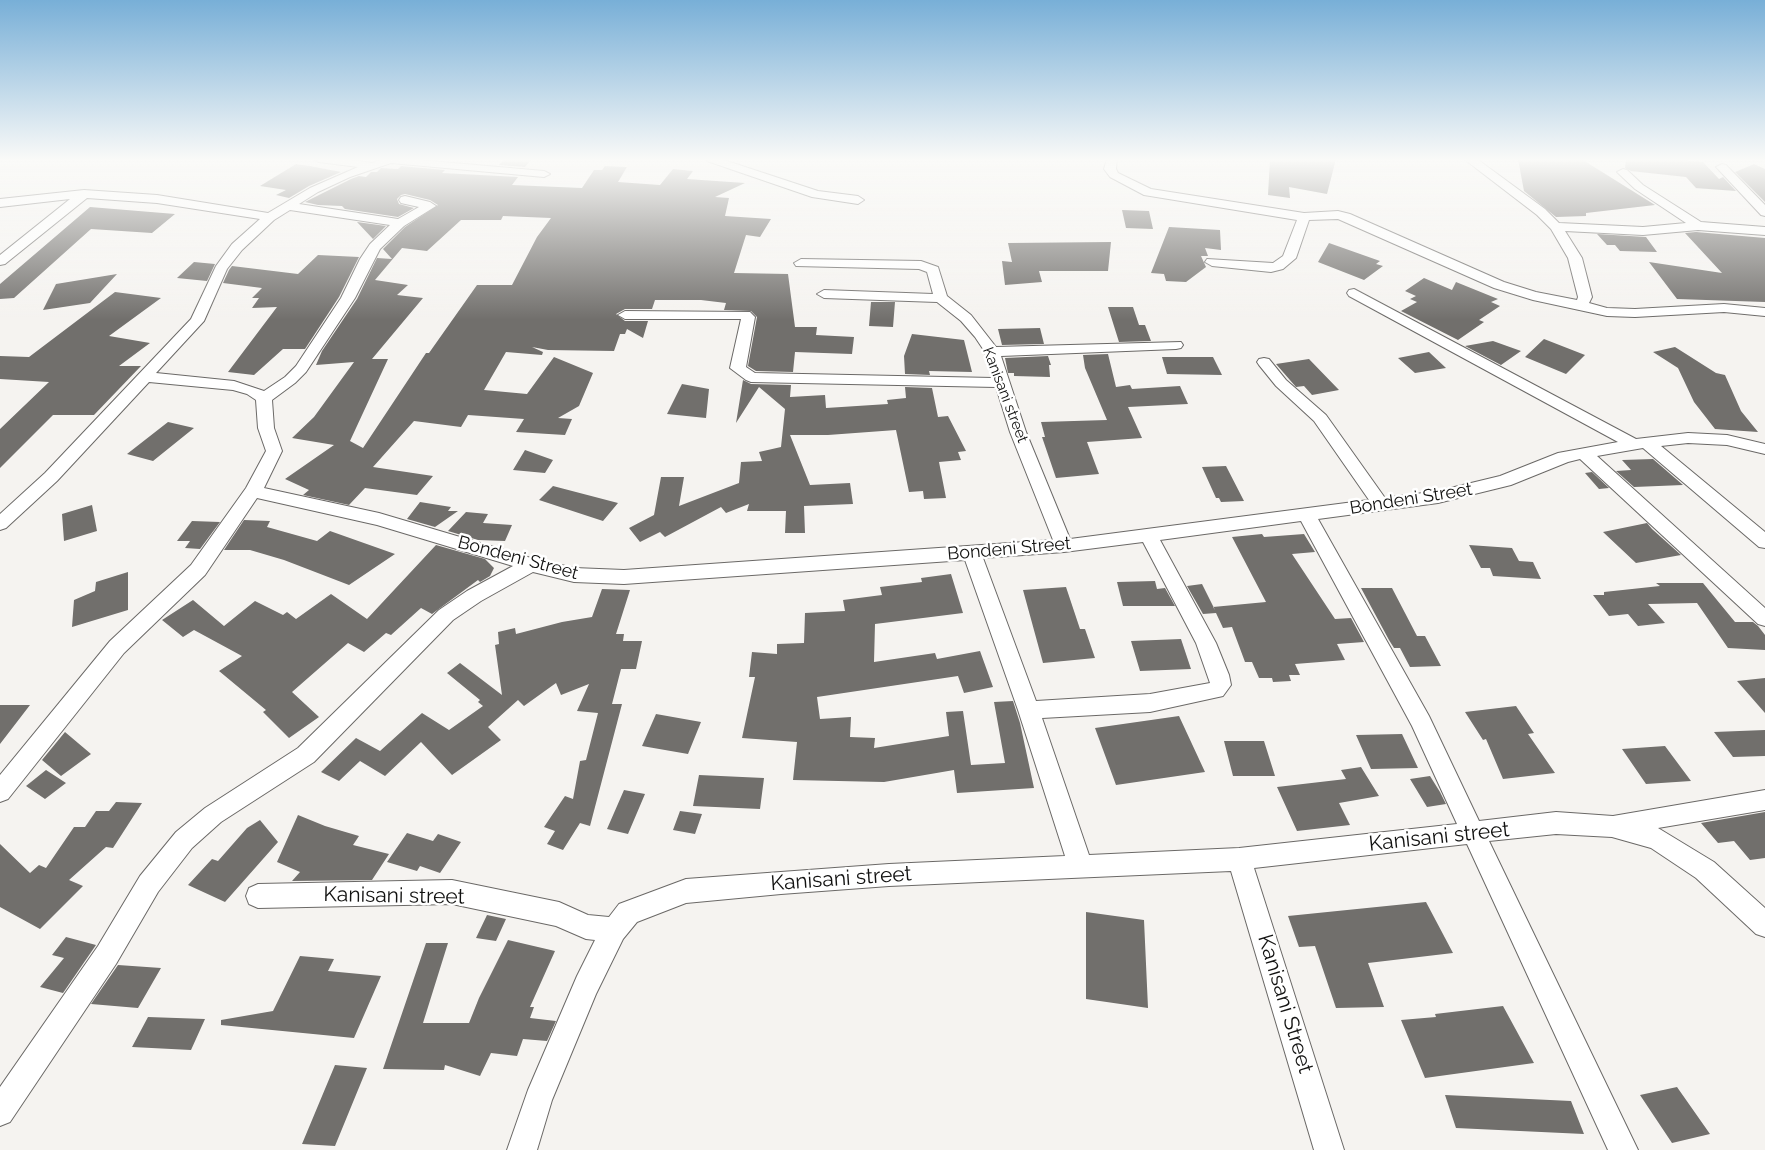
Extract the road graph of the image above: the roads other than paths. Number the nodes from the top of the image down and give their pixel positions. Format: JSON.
{"nodes":[{"id":1,"x":61,"y":213,"type":"edge"},
{"id":2,"x":241,"y":213,"type":"edge"},
{"id":3,"x":277,"y":213,"type":"edge"},
{"id":4,"x":331,"y":213,"type":"edge"},
{"id":5,"x":418,"y":213,"type":"edge"},
{"id":6,"x":1277,"y":213,"type":"edge"},
{"id":7,"x":1542,"y":213,"type":"edge"},
{"id":8,"x":1678,"y":213,"type":"edge"},
{"id":9,"x":270,"y":217,"type":"junction"},
{"id":10,"x":1304,"y":217,"type":"junction"},
{"id":11,"x":400,"y":223,"type":"junction"},
{"id":12,"x":1698,"y":226,"type":"junction"},
{"id":13,"x":1556,"y":227,"type":"junction"},
{"id":14,"x":1765,"y":231,"type":"edge"},
{"id":15,"x":0,"y":261,"type":"edge"},
{"id":16,"x":1212,"y":262,"type":"dead end"},
{"id":17,"x":801,"y":263,"type":"dead end"},
{"id":18,"x":1354,"y":293,"type":"dead end"},
{"id":19,"x":824,"y":294,"type":"dead end"},
{"id":20,"x":942,"y":298,"type":"junction"},
{"id":21,"x":1582,"y":305,"type":"junction"},
{"id":22,"x":1765,"y":312,"type":"edge"},
{"id":23,"x":625,"y":315,"type":"dead end"},
{"id":24,"x":1176,"y":346,"type":"dead end"},
{"id":25,"x":992,"y":352,"type":"junction"},
{"id":26,"x":1264,"y":362,"type":"dead end"},
{"id":27,"x":147,"y":377,"type":"junction"},
{"id":28,"x":1001,"y":383,"type":"junction"},
{"id":29,"x":264,"y":398,"type":"junction"},
{"id":30,"x":1640,"y":443,"type":"junction"},
{"id":31,"x":1765,"y":449,"type":"edge"},
{"id":32,"x":1583,"y":453,"type":"junction"},
{"id":33,"x":253,"y":491,"type":"junction"},
{"id":34,"x":1381,"y":505,"type":"junction"},
{"id":35,"x":1307,"y":515,"type":"junction"},
{"id":36,"x":0,"y":524,"type":"edge"},
{"id":37,"x":1148,"y":535,"type":"junction"},
{"id":38,"x":1765,"y":542,"type":"edge"},
{"id":39,"x":1064,"y":546,"type":"junction"},
{"id":40,"x":972,"y":553,"type":"junction"},
{"id":41,"x":531,"y":565,"type":"junction"},
{"id":42,"x":1765,"y":619,"type":"edge"},
{"id":43,"x":1029,"y":710,"type":"junction"},
{"id":44,"x":0,"y":792,"type":"edge"},
{"id":45,"x":1765,"y":800,"type":"edge"},
{"id":46,"x":1612,"y":826,"type":"junction"},
{"id":47,"x":1473,"y":834,"type":"junction"},
{"id":48,"x":1239,"y":860,"type":"junction"},
{"id":49,"x":1081,"y":867,"type":"junction"},
{"id":50,"x":258,"y":896,"type":"dead end"},
{"id":51,"x":1765,"y":925,"type":"edge"},
{"id":52,"x":614,"y":930,"type":"junction"},
{"id":53,"x":0,"y":1112,"type":"edge"},
{"id":54,"x":522,"y":1150,"type":"edge"},
{"id":55,"x":1329,"y":1150,"type":"edge"},
{"id":56,"x":1623,"y":1150,"type":"edge"}],
"edges":[{"from":1,"to":15,"type":"street"},
{"from":2,"to":9,"type":"street"},
{"from":3,"to":9,"type":"street"},
{"from":4,"to":11,"type":"street"},
{"from":5,"to":11,"type":"street"},
{"from":6,"to":10,"type":"street"},
{"from":7,"to":13,"type":"street"},
{"from":8,"to":12,"type":"street"},
{"from":9,"to":27,"type":"street"},
{"from":10,"to":16,"type":"street"},
{"from":10,"to":21,"type":"street"},
{"from":11,"to":29,"type":"street"},
{"from":12,"to":13,"type":"street"},
{"from":12,"to":14,"type":"street"},
{"from":13,"to":21,"type":"street"},
{"from":17,"to":20,"type":"street"},
{"from":18,"to":30,"type":"street"},
{"from":19,"to":20,"type":"street"},
{"from":20,"to":25,"type":"street","name":"Kanisani street"},
{"from":21,"to":22,"type":"street"},
{"from":23,"to":28,"type":"street"},
{"from":24,"to":25,"type":"street"},
{"from":25,"to":28,"type":"street","name":"Kanisani street"},
{"from":26,"to":34,"type":"street"},
{"from":27,"to":29,"type":"street"},
{"from":27,"to":36,"type":"street"},
{"from":28,"to":39,"type":"street","name":"Kanisani street"},
{"from":29,"to":33,"type":"street"},
{"from":30,"to":31,"type":"street","name":"Bondeni Street"},
{"from":30,"to":32,"type":"street","name":"Bondeni Street"},
{"from":30,"to":38,"type":"street"},
{"from":32,"to":34,"type":"street","name":"Bondeni Street"},
{"from":32,"to":42,"type":"street"},
{"from":33,"to":41,"type":"street","name":"Bondeni Street"},
{"from":33,"to":44,"type":"street"},
{"from":34,"to":35,"type":"street","name":"Bondeni Street"},
{"from":35,"to":37,"type":"street","name":"Bondeni Street"},
{"from":35,"to":47,"type":"street"},
{"from":37,"to":39,"type":"street","name":"Bondeni Street"},
{"from":37,"to":43,"type":"street"},
{"from":39,"to":40,"type":"street","name":"Bondeni Street"},
{"from":40,"to":41,"type":"street","name":"Bondeni Street"},
{"from":40,"to":43,"type":"street"},
{"from":41,"to":53,"type":"street"},
{"from":43,"to":49,"type":"street"},
{"from":45,"to":46,"type":"street"},
{"from":46,"to":47,"type":"street","name":"Kanisani street"},
{"from":46,"to":51,"type":"street","name":"Kanisani street"},
{"from":47,"to":48,"type":"street","name":"Kanisani street"},
{"from":47,"to":56,"type":"street"},
{"from":48,"to":49,"type":"street","name":"Kanisani street"},
{"from":48,"to":55,"type":"street","name":"Kanisani Street"},
{"from":49,"to":52,"type":"street","name":"Kanisani street"},
{"from":50,"to":52,"type":"street","name":"Kanisani street"},
{"from":52,"to":54,"type":"street","name":"Kanisani street"}]}
